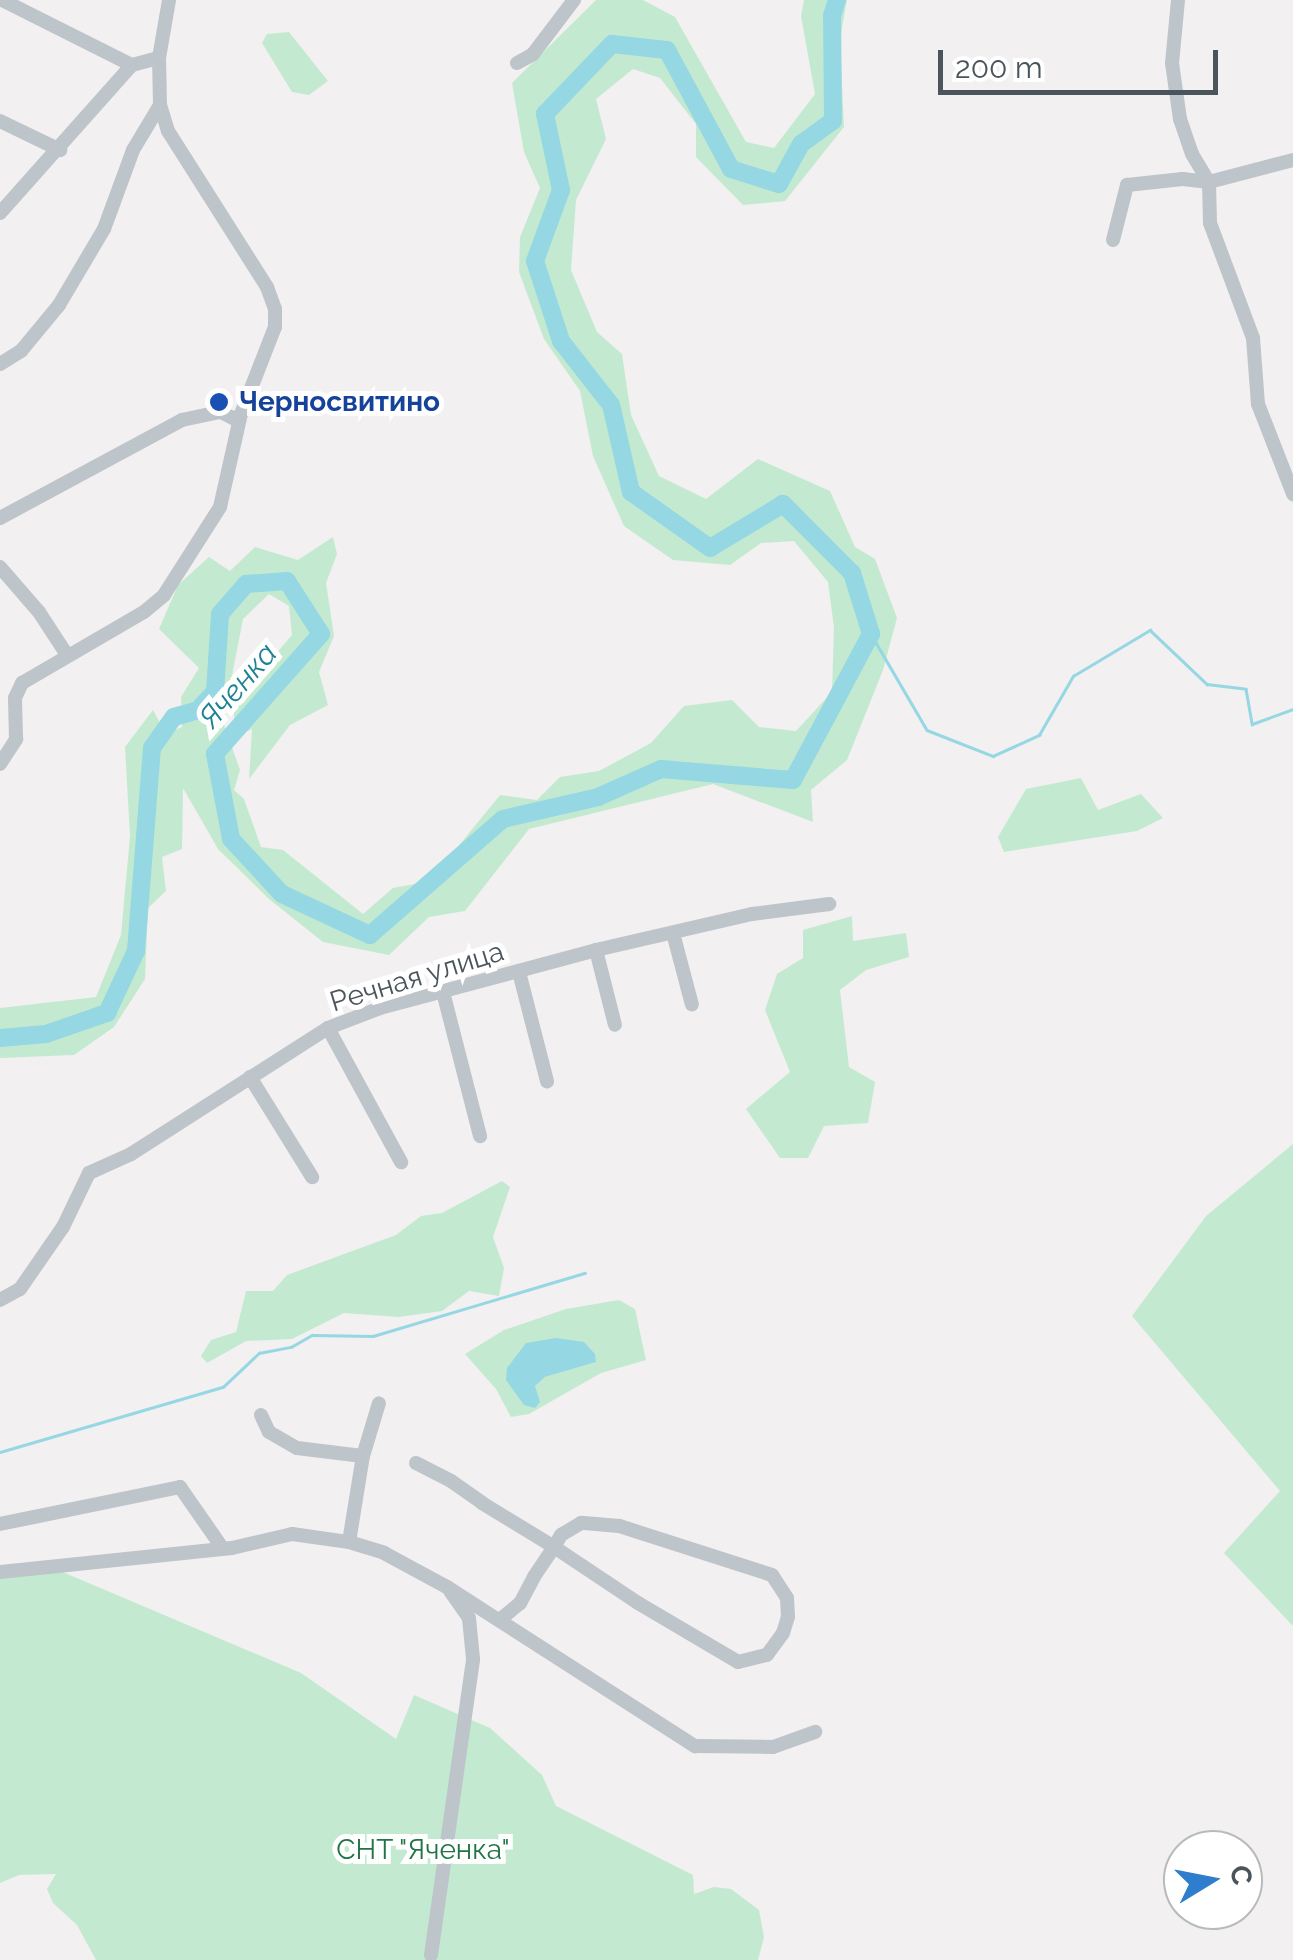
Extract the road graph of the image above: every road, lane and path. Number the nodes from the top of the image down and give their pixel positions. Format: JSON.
{"nodes":[{"id":1,"x":2,"y":0,"type":"edge"},
{"id":2,"x":169,"y":0,"type":"edge"},
{"id":3,"x":574,"y":0,"type":"edge"},
{"id":4,"x":1178,"y":0,"type":"edge"},
{"id":5,"x":159,"y":58,"type":"junction"},
{"id":6,"x":517,"y":63,"type":"dead end"},
{"id":7,"x":132,"y":65,"type":"junction"},
{"id":8,"x":160,"y":105,"type":"junction"},
{"id":9,"x":0,"y":121,"type":"edge"},
{"id":10,"x":60,"y":150,"type":"junction"},
{"id":11,"x":1293,"y":160,"type":"edge"},
{"id":12,"x":1209,"y":182,"type":"junction"},
{"id":13,"x":0,"y":213,"type":"edge"},
{"id":14,"x":1113,"y":240,"type":"dead end"},
{"id":15,"x":0,"y":364,"type":"edge"},
{"id":16,"x":239,"y":421,"type":"junction"},
{"id":17,"x":1293,"y":494,"type":"edge"},
{"id":18,"x":0,"y":518,"type":"edge"},
{"id":19,"x":0,"y":567,"type":"edge"},
{"id":20,"x":68,"y":656,"type":"junction"},
{"id":21,"x":0,"y":764,"type":"edge"},
{"id":22,"x":829,"y":904,"type":"dead end"},
{"id":23,"x":673,"y":933,"type":"junction"},
{"id":24,"x":596,"y":950,"type":"junction"},
{"id":25,"x":519,"y":972,"type":"junction"},
{"id":26,"x":443,"y":992,"type":"junction"},
{"id":27,"x":692,"y":1005,"type":"dead end"},
{"id":28,"x":615,"y":1025,"type":"dead end"},
{"id":29,"x":328,"y":1028,"type":"junction"},
{"id":30,"x":250,"y":1077,"type":"junction"},
{"id":31,"x":546,"y":1081,"type":"dead end"},
{"id":32,"x":480,"y":1136,"type":"dead end"},
{"id":33,"x":400,"y":1162,"type":"dead end"},
{"id":34,"x":312,"y":1178,"type":"dead end"},
{"id":35,"x":0,"y":1300,"type":"edge"},
{"id":36,"x":379,"y":1403,"type":"dead end"},
{"id":37,"x":261,"y":1415,"type":"dead end"},
{"id":38,"x":363,"y":1456,"type":"junction"},
{"id":39,"x":416,"y":1463,"type":"dead end"},
{"id":40,"x":0,"y":1524,"type":"edge"},
{"id":41,"x":349,"y":1542,"type":"junction"},
{"id":42,"x":221,"y":1546,"type":"junction"},
{"id":43,"x":554,"y":1547,"type":"junction"},
{"id":44,"x":0,"y":1572,"type":"edge"},
{"id":45,"x":447,"y":1587,"type":"junction"},
{"id":46,"x":501,"y":1619,"type":"junction"},
{"id":47,"x":815,"y":1732,"type":"dead end"},
{"id":48,"x":431,"y":1955,"type":"dead end"}],
"edges":[{"from":1,"to":7,"type":"street"},
{"from":2,"to":5,"type":"street"},
{"from":3,"to":6,"type":"street"},
{"from":4,"to":12,"type":"street"},
{"from":5,"to":7,"type":"street"},
{"from":5,"to":8,"type":"street"},
{"from":7,"to":10,"type":"street"},
{"from":8,"to":15,"type":"street"},
{"from":8,"to":16,"type":"street"},
{"from":9,"to":10,"type":"street"},
{"from":10,"to":13,"type":"street"},
{"from":11,"to":12,"type":"street"},
{"from":12,"to":14,"type":"street"},
{"from":12,"to":17,"type":"street"},
{"from":16,"to":18,"type":"street"},
{"from":16,"to":20,"type":"street"},
{"from":19,"to":20,"type":"street"},
{"from":20,"to":21,"type":"street"},
{"from":22,"to":23,"type":"street","name":"Речная улица"},
{"from":23,"to":24,"type":"street","name":"Речная улица"},
{"from":23,"to":27,"type":"street"},
{"from":24,"to":25,"type":"street","name":"Речная улица"},
{"from":24,"to":28,"type":"street"},
{"from":25,"to":26,"type":"street","name":"Речная улица"},
{"from":25,"to":31,"type":"street"},
{"from":26,"to":29,"type":"street","name":"Речная улица"},
{"from":26,"to":32,"type":"street"},
{"from":29,"to":30,"type":"street","name":"Речная улица"},
{"from":29,"to":33,"type":"street"},
{"from":30,"to":34,"type":"street"},
{"from":30,"to":35,"type":"street","name":"Речная улица"},
{"from":36,"to":38,"type":"street"},
{"from":37,"to":38,"type":"street"},
{"from":38,"to":41,"type":"street"},
{"from":39,"to":43,"type":"street"},
{"from":40,"to":42,"type":"street"},
{"from":41,"to":42,"type":"street"},
{"from":41,"to":45,"type":"street"},
{"from":42,"to":44,"type":"street"},
{"from":43,"to":43,"type":"street"},
{"from":43,"to":46,"type":"street"},
{"from":45,"to":46,"type":"street"},
{"from":45,"to":48,"type":"street"},
{"from":46,"to":47,"type":"street"}]}
